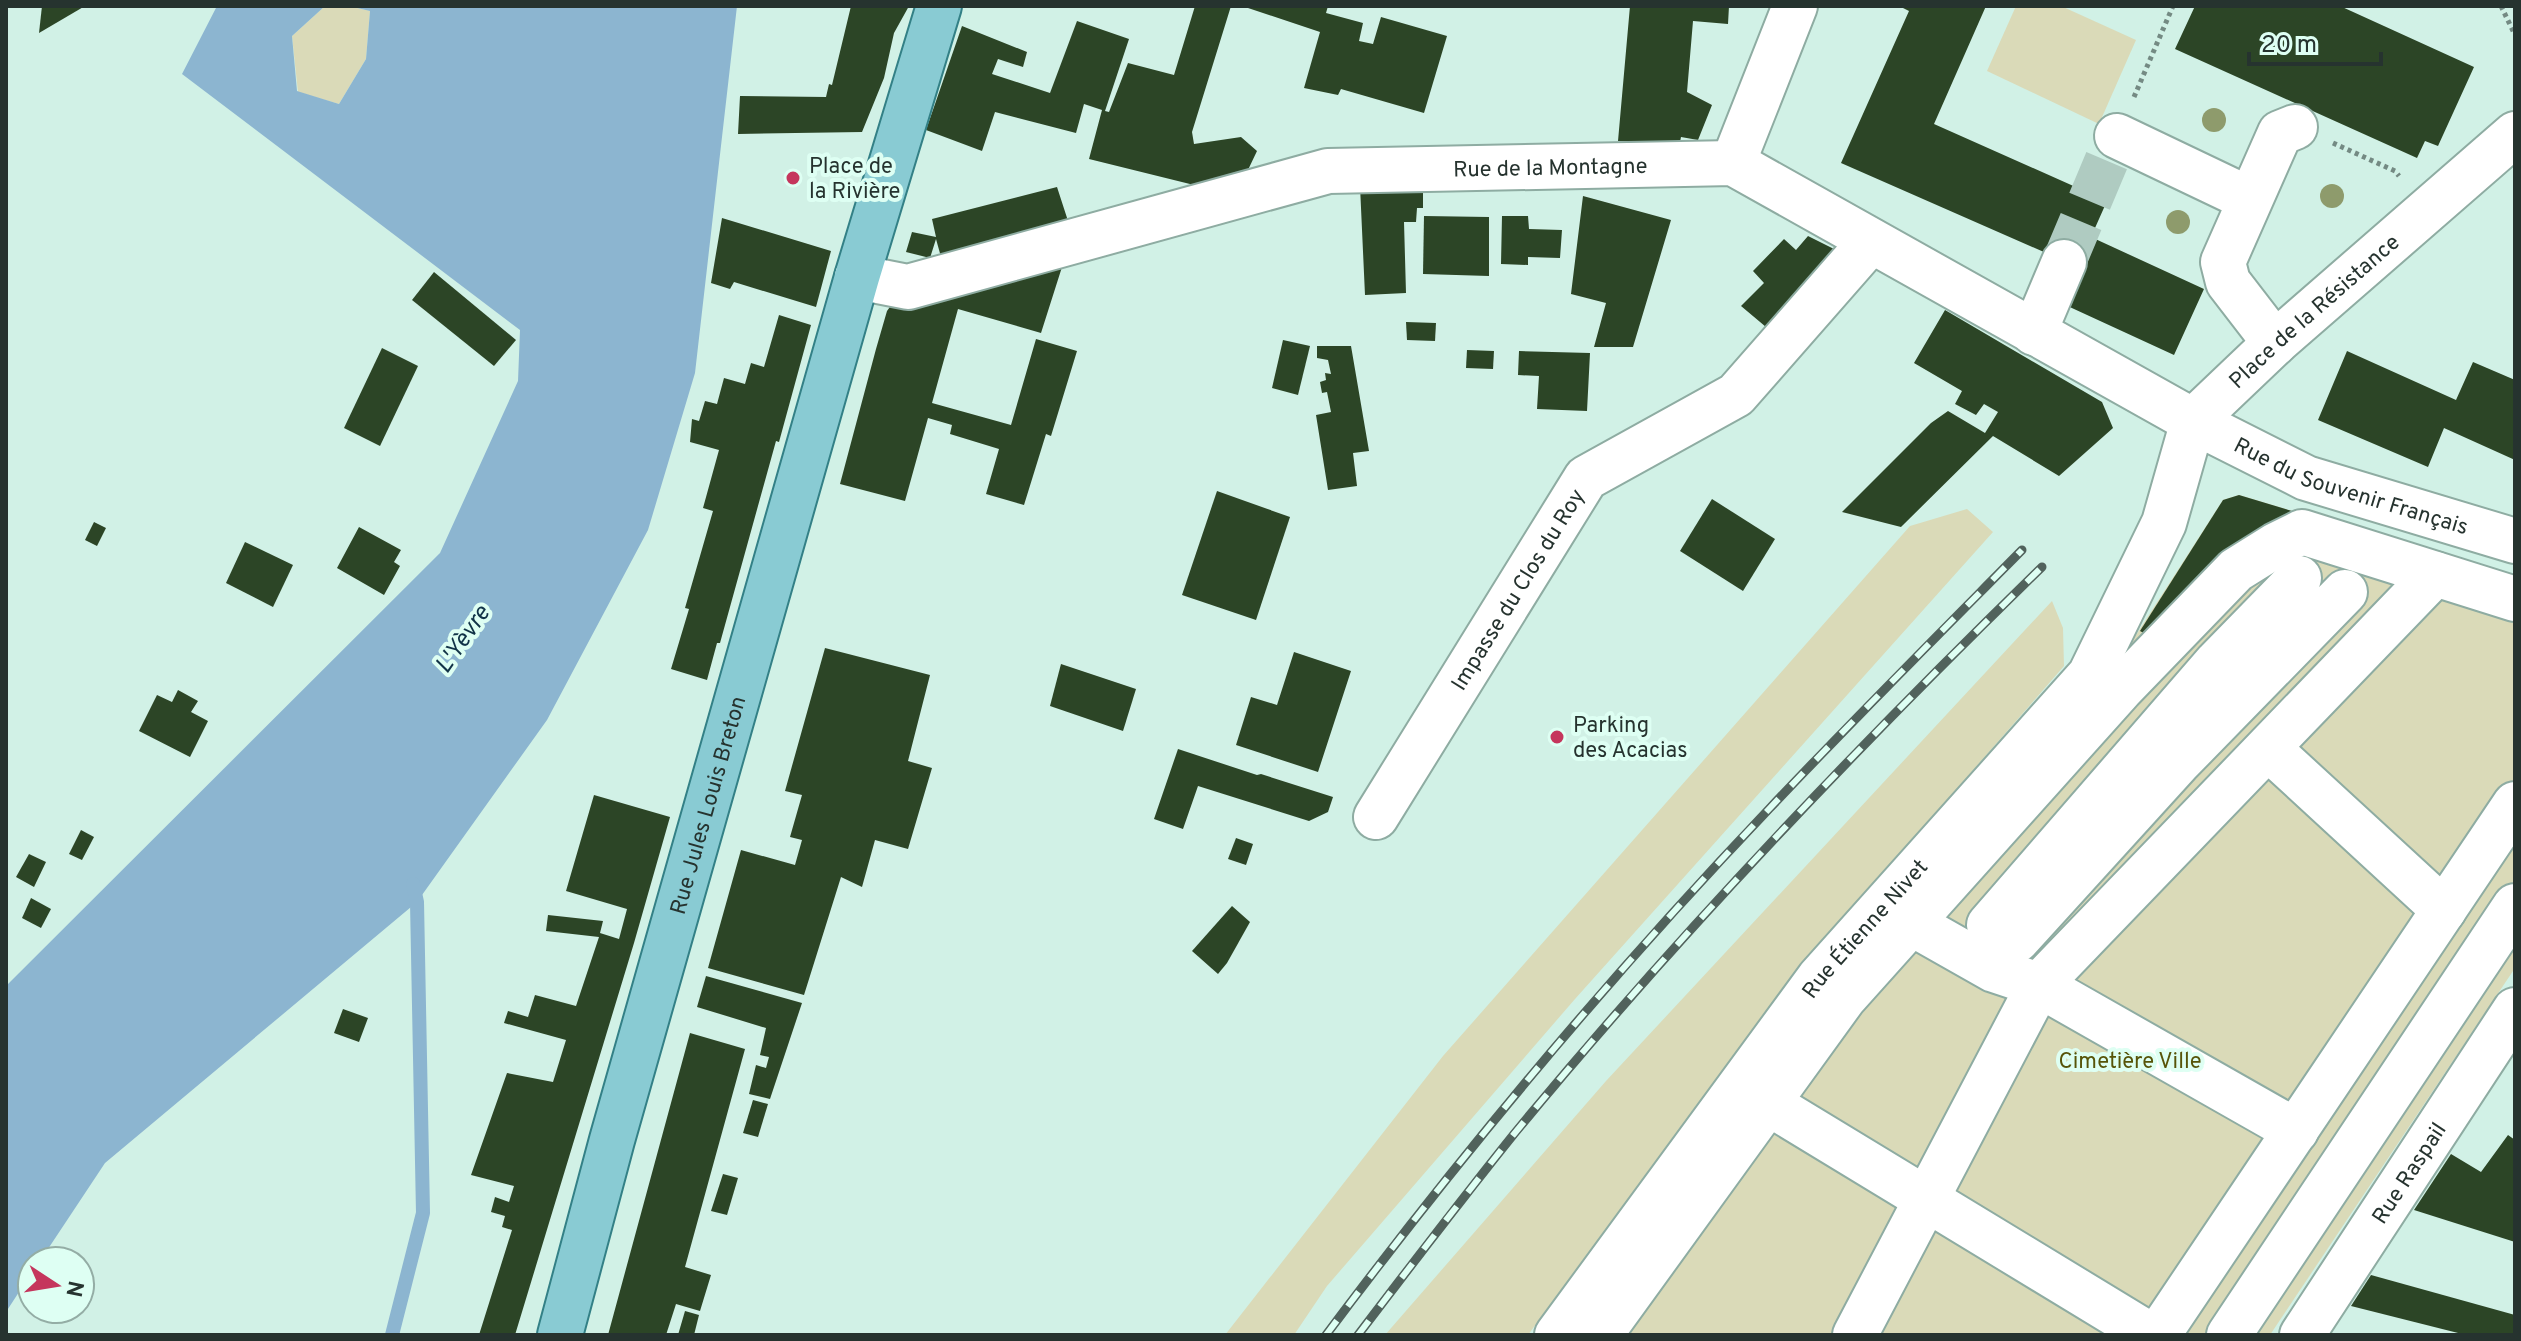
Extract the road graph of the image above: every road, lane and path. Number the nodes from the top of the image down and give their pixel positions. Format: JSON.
{"nodes":[{"id":1,"x":939,"y":6,"type":"edge"},
{"id":2,"x":1795,"y":6,"type":"edge"},
{"id":3,"x":2173,"y":6,"type":"edge"},
{"id":4,"x":2501,"y":6,"type":"edge"},
{"id":5,"x":2515,"y":35,"type":"edge"},
{"id":6,"x":2295,"y":127,"type":"joint"},
{"id":7,"x":2515,"y":134,"type":"edge"},
{"id":8,"x":2117,"y":136,"type":"joint"},
{"id":9,"x":1733,"y":163,"type":"junction"},
{"id":10,"x":2249,"y":199,"type":"junction"},
{"id":11,"x":2429,"y":210,"type":"junction"},
{"id":12,"x":1871,"y":241,"type":"junction"},
{"id":13,"x":2064,"y":262,"type":"tunnel mouth"},
{"id":14,"x":857,"y":277,"type":"junction"},
{"id":15,"x":2034,"y":333,"type":"junction"},
{"id":16,"x":2275,"y":343,"type":"junction"},
{"id":17,"x":2193,"y":421,"type":"junction"},
{"id":18,"x":2436,"y":517,"type":"junction"},
{"id":19,"x":2515,"y":541,"type":"edge"},
{"id":20,"x":2428,"y":572,"type":"junction"},
{"id":21,"x":2299,"y":578,"type":"dead end"},
{"id":22,"x":2345,"y":592,"type":"dead end"},
{"id":23,"x":2515,"y":599,"type":"edge"},
{"id":24,"x":2269,"y":749,"type":"junction"},
{"id":25,"x":2515,"y":804,"type":"edge"},
{"id":26,"x":1376,"y":817,"type":"dead end"},
{"id":27,"x":2515,"y":906,"type":"edge"},
{"id":28,"x":2444,"y":910,"type":"junction"},
{"id":29,"x":1911,"y":923,"type":"junction"},
{"id":30,"x":2017,"y":940,"type":"junction"},
{"id":31,"x":2039,"y":985,"type":"junction"},
{"id":32,"x":2515,"y":1010,"type":"edge"},
{"id":33,"x":1768,"y":1103,"type":"junction"},
{"id":34,"x":2296,"y":1131,"type":"junction"},
{"id":35,"x":1926,"y":1199,"type":"junction"},
{"id":36,"x":560,"y":1335,"type":"edge"},
{"id":37,"x":1557,"y":1335,"type":"edge"},
{"id":38,"x":1600,"y":1335,"type":"edge"},
{"id":39,"x":1855,"y":1335,"type":"edge"},
{"id":40,"x":2150,"y":1335,"type":"edge"},
{"id":41,"x":2158,"y":1335,"type":"edge"},
{"id":42,"x":2229,"y":1335,"type":"edge"},
{"id":43,"x":2302,"y":1335,"type":"edge"}],
"edges":[{"from":1,"to":14,"type":"main road","name":"Rue Jules Louis Breton"},
{"from":2,"to":9,"type":"street"},
{"from":3,"to":8,"type":"path"},
{"from":4,"to":5,"type":"path"},
{"from":6,"to":10,"type":"street"},
{"from":6,"to":11,"type":"path"},
{"from":7,"to":11,"type":"street","name":"Place de la Résistance"},
{"from":8,"to":10,"type":"street"},
{"from":9,"to":12,"type":"street"},
{"from":9,"to":14,"type":"street","name":"Rue de la Montagne"},
{"from":10,"to":16,"type":"street"},
{"from":11,"to":16,"type":"street","name":"Place de la Résistance"},
{"from":12,"to":15,"type":"street"},
{"from":12,"to":26,"type":"street","name":"Impasse du Clos du Roy"},
{"from":13,"to":15,"type":"street"},
{"from":14,"to":36,"type":"main road","name":"Rue Jules Louis Breton"},
{"from":15,"to":17,"type":"street"},
{"from":16,"to":17,"type":"street","name":"Place de la Résistance"},
{"from":17,"to":18,"type":"street","name":"Rue du Souvenir Français"},
{"from":17,"to":37,"type":"street","name":"Rue Étienne Nivet"},
{"from":18,"to":19,"type":"street","name":"Rue du Souvenir Français"},
{"from":18,"to":20,"type":"street"},
{"from":20,"to":23,"type":"street"},
{"from":20,"to":24,"type":"street"},
{"from":20,"to":29,"type":"street"},
{"from":21,"to":30,"type":"street"},
{"from":22,"to":30,"type":"street"},
{"from":24,"to":28,"type":"street"},
{"from":24,"to":31,"type":"street"},
{"from":25,"to":28,"type":"street"},
{"from":27,"to":42,"type":"street"},
{"from":28,"to":34,"type":"street"},
{"from":29,"to":31,"type":"street"},
{"from":29,"to":33,"type":"street"},
{"from":30,"to":31,"type":"street"},
{"from":31,"to":34,"type":"street"},
{"from":31,"to":35,"type":"street"},
{"from":32,"to":43,"type":"street","name":"Rue Raspail"},
{"from":33,"to":35,"type":"street"},
{"from":33,"to":38,"type":"street"},
{"from":34,"to":41,"type":"street"},
{"from":35,"to":39,"type":"street"},
{"from":35,"to":40,"type":"street"}]}
